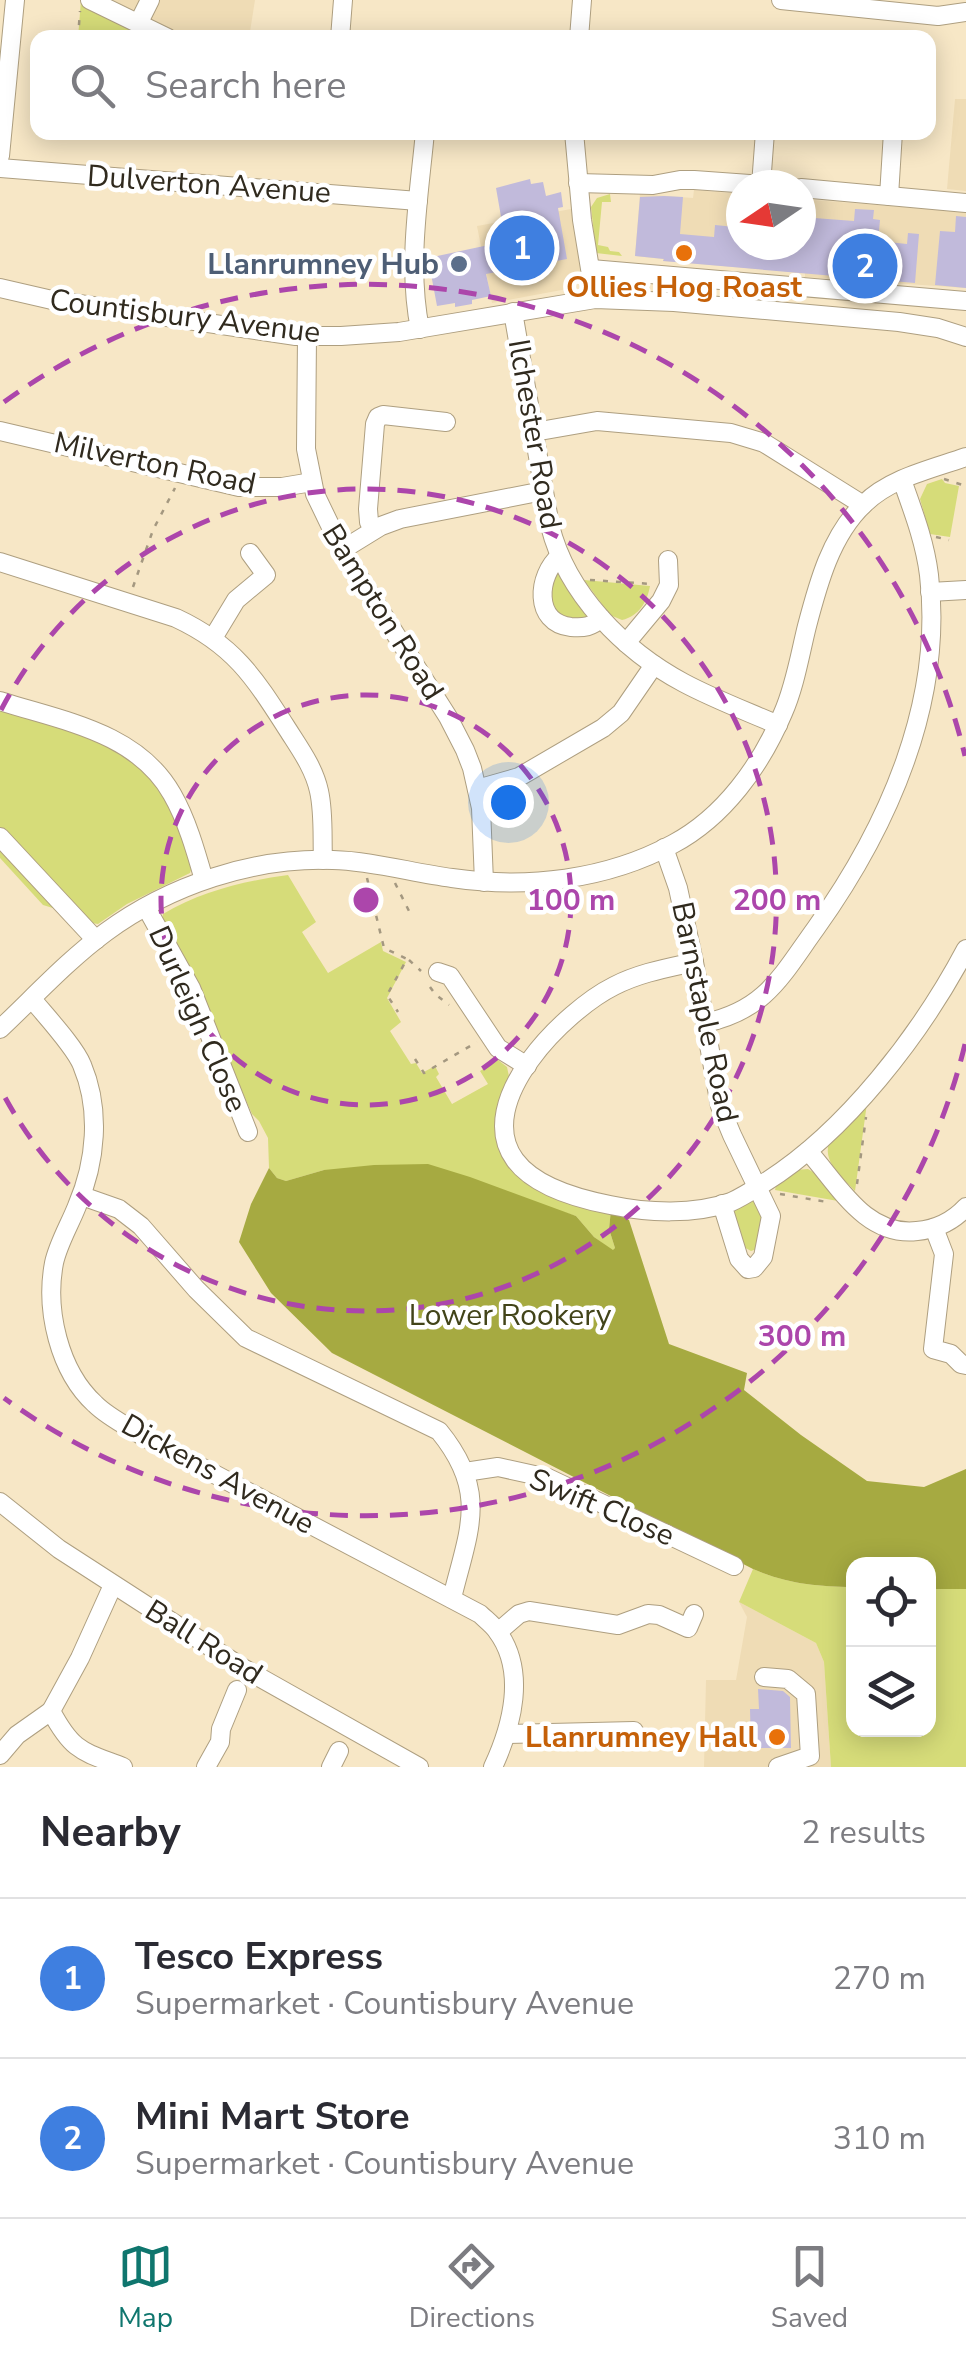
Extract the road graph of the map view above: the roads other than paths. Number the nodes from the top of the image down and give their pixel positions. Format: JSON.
{"nodes":[{"id":1,"x":15,"y":0,"type":"edge"},
{"id":2,"x":90,"y":0,"type":"edge"},
{"id":3,"x":150,"y":0,"type":"edge"},
{"id":4,"x":343,"y":0,"type":"edge"},
{"id":5,"x":582,"y":0,"type":"edge"},
{"id":6,"x":780,"y":0,"type":"edge"},
{"id":7,"x":830,"y":3,"type":"edge"},
{"id":8,"x":966,"y":12,"type":"edge"},
{"id":9,"x":139,"y":22,"type":"junction"},
{"id":10,"x":154,"y":30,"type":"edge"},
{"id":11,"x":341,"y":30,"type":"edge"},
{"id":12,"x":580,"y":30,"type":"edge"},
{"id":13,"x":424,"y":140,"type":"edge"},
{"id":14,"x":575,"y":140,"type":"edge"},
{"id":15,"x":765,"y":140,"type":"edge"},
{"id":16,"x":892,"y":140,"type":"edge"},
{"id":17,"x":0,"y":156,"type":"edge"},
{"id":18,"x":0,"y":168,"type":"edge"},
{"id":19,"x":764,"y":170,"type":"edge"},
{"id":20,"x":578,"y":182,"type":"junction"},
{"id":21,"x":726,"y":183,"type":"edge"},
{"id":22,"x":816,"y":189,"type":"edge"},
{"id":23,"x":889,"y":196,"type":"junction"},
{"id":24,"x":418,"y":200,"type":"junction"},
{"id":25,"x":966,"y":203,"type":"edge"},
{"id":26,"x":591,"y":269,"type":"junction"},
{"id":27,"x":0,"y":288,"type":"edge"},
{"id":28,"x":595,"y":299,"type":"junction"},
{"id":29,"x":966,"y":301,"type":"edge"},
{"id":30,"x":512,"y":312,"type":"junction"},
{"id":31,"x":420,"y":328,"type":"junction"},
{"id":32,"x":307,"y":336,"type":"junction"},
{"id":33,"x":966,"y":337,"type":"edge"},
{"id":34,"x":446,"y":422,"type":"dead end"},
{"id":35,"x":0,"y":431,"type":"edge"},
{"id":36,"x":534,"y":432,"type":"junction"},
{"id":37,"x":966,"y":457,"type":"edge"},
{"id":38,"x":902,"y":480,"type":"junction"},
{"id":39,"x":312,"y":482,"type":"junction"},
{"id":40,"x":544,"y":492,"type":"junction"},
{"id":41,"x":863,"y":504,"type":"junction"},
{"id":42,"x":373,"y":530,"type":"junction"},
{"id":43,"x":342,"y":550,"type":"junction"},
{"id":44,"x":250,"y":553,"type":"dead end"},
{"id":45,"x":560,"y":556,"type":"junction"},
{"id":46,"x":668,"y":560,"type":"dead end"},
{"id":47,"x":0,"y":562,"type":"edge"},
{"id":48,"x":966,"y":590,"type":"edge"},
{"id":49,"x":930,"y":592,"type":"junction"},
{"id":50,"x":602,"y":618,"type":"junction"},
{"id":51,"x":213,"y":638,"type":"junction"},
{"id":52,"x":626,"y":643,"type":"junction"},
{"id":53,"x":654,"y":665,"type":"junction"},
{"id":54,"x":0,"y":701,"type":"edge"},
{"id":55,"x":778,"y":725,"type":"junction"},
{"id":56,"x":477,"y":789,"type":"junction"},
{"id":57,"x":0,"y":837,"type":"edge"},
{"id":58,"x":664,"y":848,"type":"junction"},
{"id":59,"x":323,"y":860,"type":"junction"},
{"id":60,"x":204,"y":880,"type":"junction"},
{"id":61,"x":484,"y":882,"type":"junction"},
{"id":62,"x":146,"y":906,"type":"junction"},
{"id":63,"x":96,"y":940,"type":"junction"},
{"id":64,"x":966,"y":949,"type":"edge"},
{"id":65,"x":694,"y":962,"type":"junction"},
{"id":66,"x":429,"y":975,"type":"road end"},
{"id":67,"x":32,"y":999,"type":"junction"},
{"id":68,"x":705,"y":1023,"type":"junction"},
{"id":69,"x":0,"y":1029,"type":"edge"},
{"id":70,"x":527,"y":1066,"type":"junction"},
{"id":71,"x":248,"y":1132,"type":"dead end"},
{"id":72,"x":808,"y":1151,"type":"junction"},
{"id":73,"x":758,"y":1187,"type":"junction"},
{"id":74,"x":82,"y":1196,"type":"junction"},
{"id":75,"x":722,"y":1204,"type":"junction"},
{"id":76,"x":966,"y":1207,"type":"edge"},
{"id":77,"x":934,"y":1228,"type":"junction"},
{"id":78,"x":966,"y":1365,"type":"edge"},
{"id":79,"x":465,"y":1472,"type":"junction"},
{"id":80,"x":2,"y":1510,"type":"edge"},
{"id":81,"x":734,"y":1566,"type":"dead end"},
{"id":82,"x":113,"y":1585,"type":"junction"},
{"id":83,"x":452,"y":1598,"type":"junction"},
{"id":84,"x":694,"y":1614,"type":"dead end"},
{"id":85,"x":498,"y":1632,"type":"junction"},
{"id":86,"x":764,"y":1678,"type":"dead end"},
{"id":87,"x":237,"y":1690,"type":"dead end"},
{"id":88,"x":51,"y":1711,"type":"junction"},
{"id":89,"x":634,"y":1731,"type":"dead end"},
{"id":90,"x":507,"y":1734,"type":"junction"},
{"id":91,"x":0,"y":1755,"type":"edge"},
{"id":92,"x":123,"y":1767,"type":"edge"},
{"id":93,"x":206,"y":1767,"type":"edge"},
{"id":94,"x":419,"y":1767,"type":"edge"},
{"id":95,"x":493,"y":1767,"type":"edge"},
{"id":96,"x":778,"y":1767,"type":"edge"}],
"edges":[{"from":1,"to":17,"type":"street"},
{"from":2,"to":9,"type":"street"},
{"from":3,"to":9,"type":"street"},
{"from":4,"to":11,"type":"street"},
{"from":5,"to":12,"type":"street"},
{"from":6,"to":7,"type":"street"},
{"from":7,"to":8,"type":"street"},
{"from":9,"to":10,"type":"street"},
{"from":13,"to":24,"type":"street"},
{"from":14,"to":20,"type":"street"},
{"from":15,"to":19,"type":"street"},
{"from":16,"to":23,"type":"street"},
{"from":18,"to":24,"type":"street","name":"Dulverton Avenue"},
{"from":20,"to":21,"type":"street"},
{"from":20,"to":26,"type":"street"},
{"from":22,"to":23,"type":"street"},
{"from":23,"to":25,"type":"street"},
{"from":24,"to":31,"type":"street"},
{"from":26,"to":28,"type":"street"},
{"from":26,"to":29,"type":"street"},
{"from":27,"to":32,"type":"street","name":"Countisbury Avenue"},
{"from":28,"to":30,"type":"street","name":"Countisbury Avenue"},
{"from":28,"to":33,"type":"street","name":"Countisbury Avenue"},
{"from":30,"to":31,"type":"street","name":"Countisbury Avenue"},
{"from":30,"to":36,"type":"street","name":"Ilchester Road"},
{"from":31,"to":32,"type":"street","name":"Countisbury Avenue"},
{"from":32,"to":39,"type":"street","name":"Bampton Road"},
{"from":34,"to":42,"type":"street"},
{"from":35,"to":39,"type":"street","name":"Milverton Road"},
{"from":36,"to":40,"type":"street","name":"Ilchester Road"},
{"from":36,"to":41,"type":"street"},
{"from":37,"to":38,"type":"street"},
{"from":38,"to":41,"type":"street"},
{"from":38,"to":49,"type":"street"},
{"from":39,"to":43,"type":"street","name":"Bampton Road"},
{"from":40,"to":42,"type":"street"},
{"from":40,"to":45,"type":"street","name":"Ilchester Road"},
{"from":41,"to":55,"type":"street"},
{"from":42,"to":43,"type":"street"},
{"from":43,"to":56,"type":"street","name":"Bampton Road"},
{"from":44,"to":51,"type":"street"},
{"from":45,"to":50,"type":"street","name":"Ilchester Road"},
{"from":45,"to":50,"type":"street","name":"Ilchester Road"},
{"from":46,"to":52,"type":"street"},
{"from":47,"to":51,"type":"street"},
{"from":48,"to":49,"type":"street"},
{"from":49,"to":68,"type":"street"},
{"from":50,"to":52,"type":"street","name":"Ilchester Road"},
{"from":51,"to":59,"type":"street"},
{"from":52,"to":53,"type":"street","name":"Ilchester Road"},
{"from":53,"to":55,"type":"street","name":"Ilchester Road"},
{"from":53,"to":56,"type":"street"},
{"from":54,"to":60,"type":"street"},
{"from":55,"to":58,"type":"street"},
{"from":56,"to":61,"type":"street","name":"Bampton Road"},
{"from":57,"to":63,"type":"street"},
{"from":58,"to":61,"type":"street"},
{"from":58,"to":65,"type":"street","name":"Barnstaple Road"},
{"from":59,"to":60,"type":"street"},
{"from":59,"to":61,"type":"street"},
{"from":60,"to":62,"type":"street"},
{"from":62,"to":63,"type":"street"},
{"from":62,"to":71,"type":"street","name":"Durleigh Close"},
{"from":63,"to":67,"type":"street"},
{"from":64,"to":72,"type":"street"},
{"from":65,"to":68,"type":"street","name":"Barnstaple Road"},
{"from":65,"to":70,"type":"street"},
{"from":66,"to":70,"type":"street"},
{"from":67,"to":69,"type":"street"},
{"from":67,"to":74,"type":"street","name":"Dickens Avenue"},
{"from":68,"to":73,"type":"street","name":"Barnstaple Road"},
{"from":70,"to":75,"type":"street"},
{"from":72,"to":73,"type":"street"},
{"from":72,"to":77,"type":"street"},
{"from":73,"to":75,"type":"street"},
{"from":73,"to":75,"type":"street","name":"Barnstaple Road"},
{"from":74,"to":79,"type":"street"},
{"from":74,"to":83,"type":"street","name":"Dickens Avenue"},
{"from":76,"to":77,"type":"street"},
{"from":77,"to":78,"type":"street"},
{"from":79,"to":81,"type":"street","name":"Swift Close"},
{"from":79,"to":83,"type":"street"},
{"from":80,"to":82,"type":"street","name":"Ball Road"},
{"from":82,"to":88,"type":"street"},
{"from":82,"to":94,"type":"street","name":"Ball Road"},
{"from":83,"to":85,"type":"street","name":"Dickens Avenue"},
{"from":84,"to":85,"type":"street"},
{"from":85,"to":90,"type":"street"},
{"from":86,"to":96,"type":"street"},
{"from":87,"to":93,"type":"street"},
{"from":88,"to":91,"type":"street"},
{"from":88,"to":92,"type":"street"},
{"from":89,"to":90,"type":"street"},
{"from":90,"to":95,"type":"street"}]}
